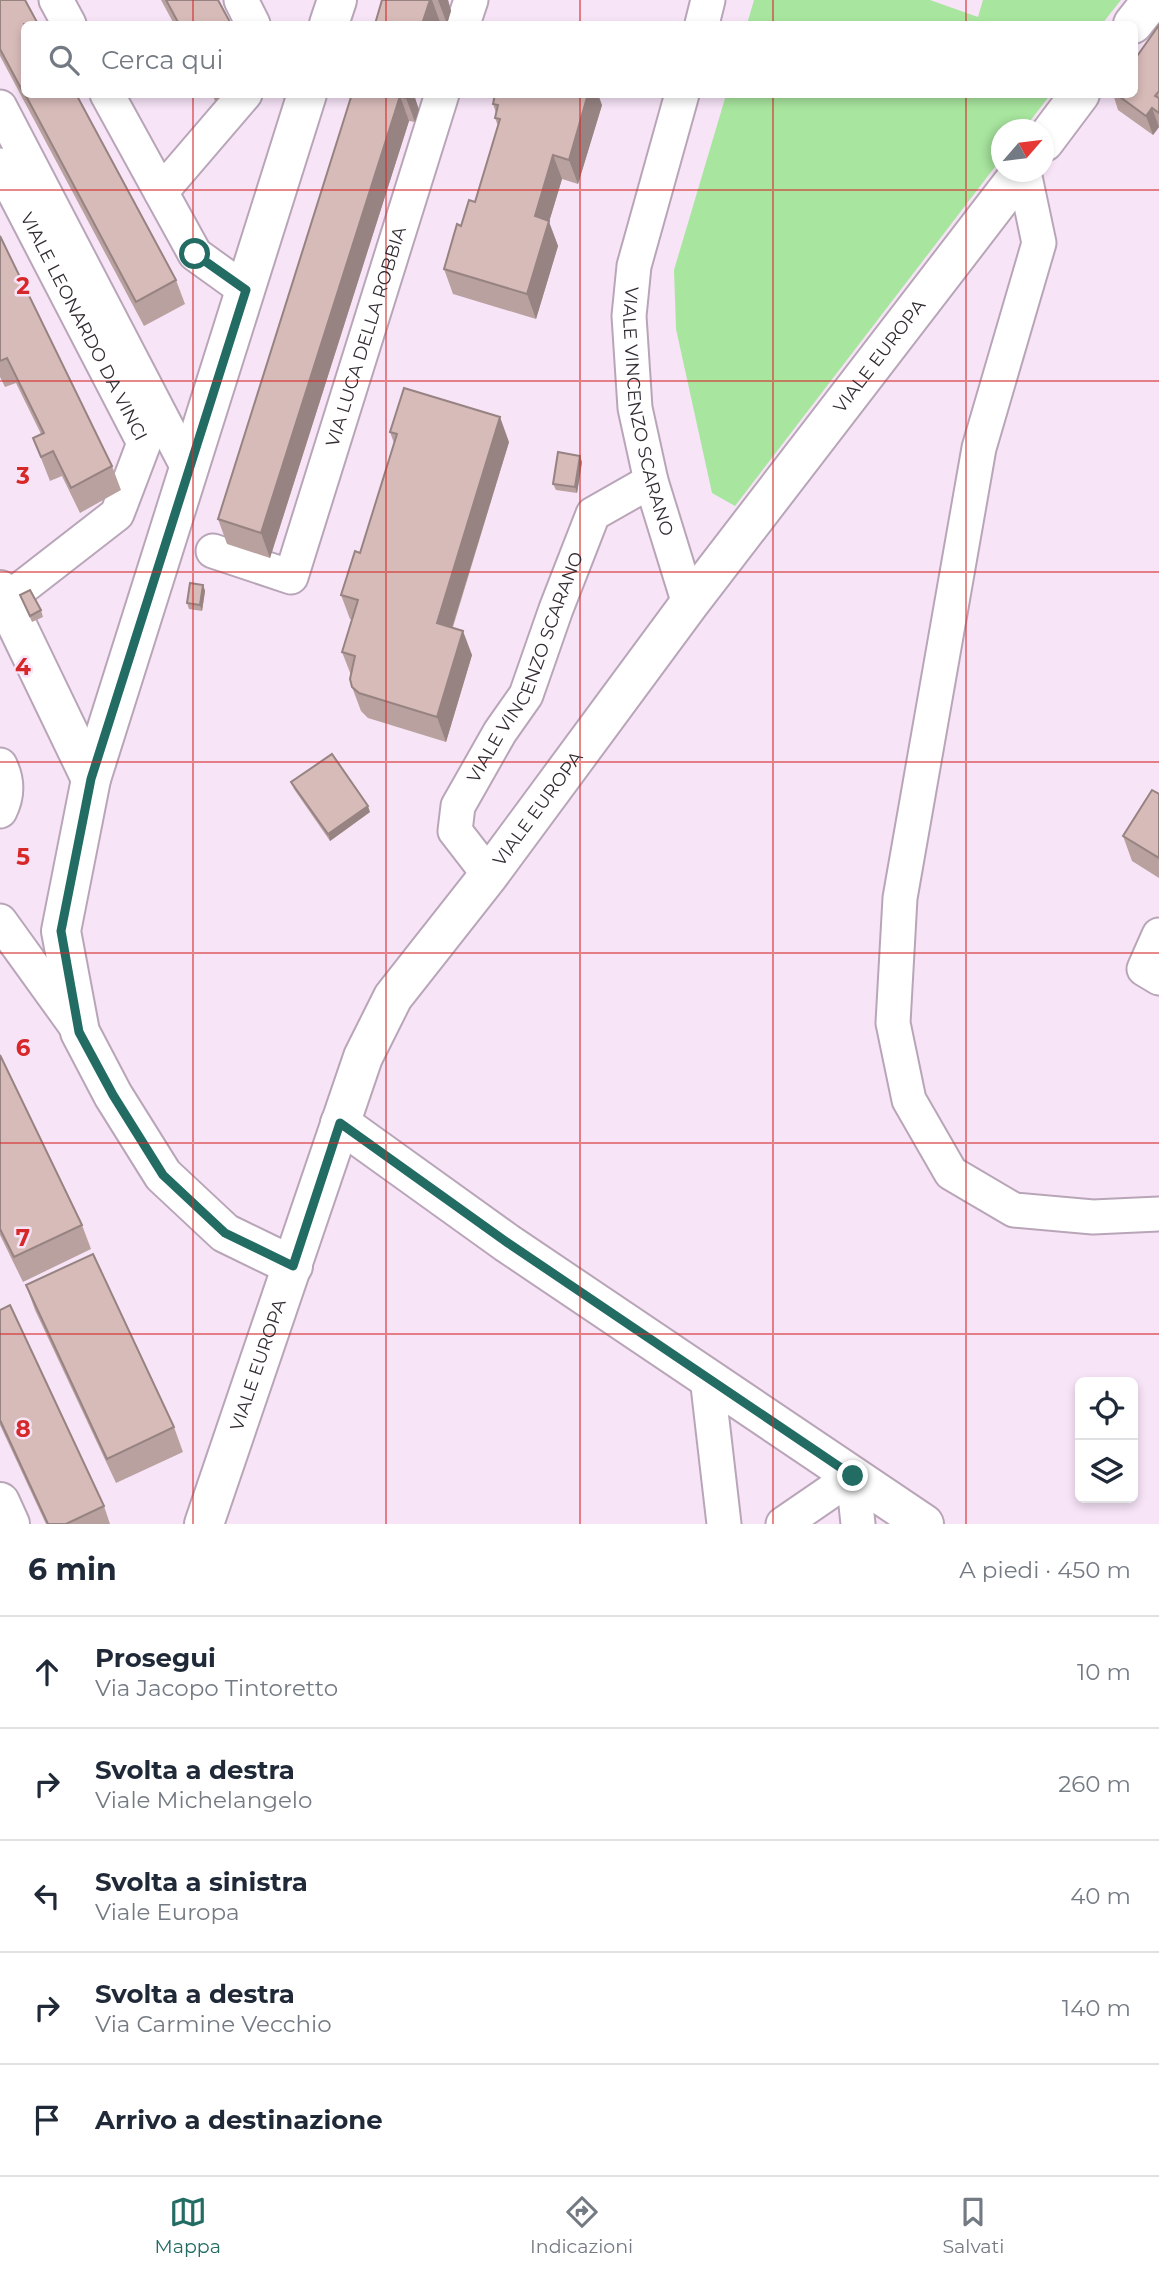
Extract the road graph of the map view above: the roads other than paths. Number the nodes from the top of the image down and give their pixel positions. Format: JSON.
{"nodes":[{"id":1,"x":56,"y":0,"type":"edge"},
{"id":2,"x":241,"y":0,"type":"edge"},
{"id":3,"x":337,"y":0,"type":"edge"},
{"id":4,"x":471,"y":0,"type":"edge"},
{"id":5,"x":708,"y":0,"type":"edge"},
{"id":6,"x":1152,"y":0,"type":"edge"},
{"id":7,"x":67,"y":21,"type":"edge"},
{"id":8,"x":252,"y":21,"type":"edge"},
{"id":9,"x":330,"y":21,"type":"edge"},
{"id":10,"x":464,"y":21,"type":"edge"},
{"id":11,"x":703,"y":21,"type":"edge"},
{"id":12,"x":1135,"y":21,"type":"edge"},
{"id":13,"x":109,"y":98,"type":"edge"},
{"id":14,"x":242,"y":98,"type":"edge"},
{"id":15,"x":306,"y":98,"type":"edge"},
{"id":16,"x":441,"y":98,"type":"edge"},
{"id":17,"x":681,"y":98,"type":"edge"},
{"id":18,"x":1077,"y":98,"type":"edge"},
{"id":19,"x":0,"y":107,"type":"edge"},
{"id":20,"x":1054,"y":129,"type":"edge"},
{"id":21,"x":0,"y":165,"type":"edge"},
{"id":22,"x":1015,"y":182,"type":"edge"},
{"id":23,"x":1025,"y":182,"type":"edge"},
{"id":24,"x":160,"y":192,"type":"junction"},
{"id":25,"x":246,"y":290,"type":"junction"},
{"id":26,"x":189,"y":470,"type":"junction"},
{"id":27,"x":651,"y":481,"type":"junction"},
{"id":28,"x":213,"y":551,"type":"dead end"},
{"id":29,"x":3,"y":596,"type":"edge"},
{"id":30,"x":689,"y":604,"type":"junction"},
{"id":31,"x":0,"y":765,"type":"edge"},
{"id":32,"x":91,"y":779,"type":"junction"},
{"id":33,"x":0,"y":811,"type":"edge"},
{"id":34,"x":489,"y":875,"type":"junction"},
{"id":35,"x":0,"y":921,"type":"edge"},
{"id":36,"x":1159,"y":935,"type":"edge"},
{"id":37,"x":1159,"y":978,"type":"edge"},
{"id":38,"x":79,"y":1032,"type":"junction"},
{"id":39,"x":340,"y":1123,"type":"junction"},
{"id":40,"x":1159,"y":1214,"type":"edge"},
{"id":41,"x":293,"y":1266,"type":"junction"},
{"id":42,"x":707,"y":1377,"type":"junction"},
{"id":43,"x":853,"y":1476,"type":"junction"},
{"id":44,"x":0,"y":1502,"type":"edge"},
{"id":45,"x":10,"y":1524,"type":"edge"},
{"id":46,"x":204,"y":1524,"type":"edge"},
{"id":47,"x":724,"y":1524,"type":"edge"},
{"id":48,"x":783,"y":1524,"type":"edge"},
{"id":49,"x":858,"y":1524,"type":"edge"},
{"id":50,"x":924,"y":1524,"type":"edge"}],
"edges":[{"from":1,"to":7,"type":"street"},
{"from":2,"to":8,"type":"street"},
{"from":3,"to":9,"type":"street"},
{"from":4,"to":10,"type":"street"},
{"from":5,"to":11,"type":"street"},
{"from":6,"to":12,"type":"street"},
{"from":13,"to":24,"type":"street"},
{"from":14,"to":24,"type":"street"},
{"from":15,"to":25,"type":"street"},
{"from":16,"to":28,"type":"street","name":"VIA LUCA DELLA ROBBIA"},
{"from":17,"to":27,"type":"street","name":"VIALE VINCENZO SCARANO"},
{"from":18,"to":20,"type":"street"},
{"from":19,"to":26,"type":"street","name":"VIALE LEONARDO DA VINCI"},
{"from":21,"to":29,"type":"street","name":"VIALE LEONARDO DA VINCI"},
{"from":22,"to":30,"type":"street","name":"VIALE EUROPA"},
{"from":23,"to":40,"type":"street"},
{"from":24,"to":25,"type":"street"},
{"from":25,"to":26,"type":"street"},
{"from":26,"to":32,"type":"street"},
{"from":27,"to":30,"type":"street","name":"VIALE VINCENZO SCARANO"},
{"from":27,"to":34,"type":"street","name":"VIALE VINCENZO SCARANO"},
{"from":29,"to":32,"type":"street"},
{"from":30,"to":34,"type":"street","name":"VIALE EUROPA"},
{"from":31,"to":33,"type":"street"},
{"from":32,"to":38,"type":"street"},
{"from":34,"to":39,"type":"street","name":"VIALE EUROPA"},
{"from":35,"to":38,"type":"street"},
{"from":36,"to":37,"type":"street"},
{"from":38,"to":41,"type":"street"},
{"from":39,"to":41,"type":"street","name":"VIALE EUROPA"},
{"from":39,"to":42,"type":"street"},
{"from":41,"to":46,"type":"street","name":"VIALE EUROPA"},
{"from":42,"to":43,"type":"street"},
{"from":42,"to":47,"type":"street"},
{"from":43,"to":48,"type":"street"},
{"from":43,"to":49,"type":"street"},
{"from":43,"to":50,"type":"street"},
{"from":44,"to":45,"type":"street"}]}
